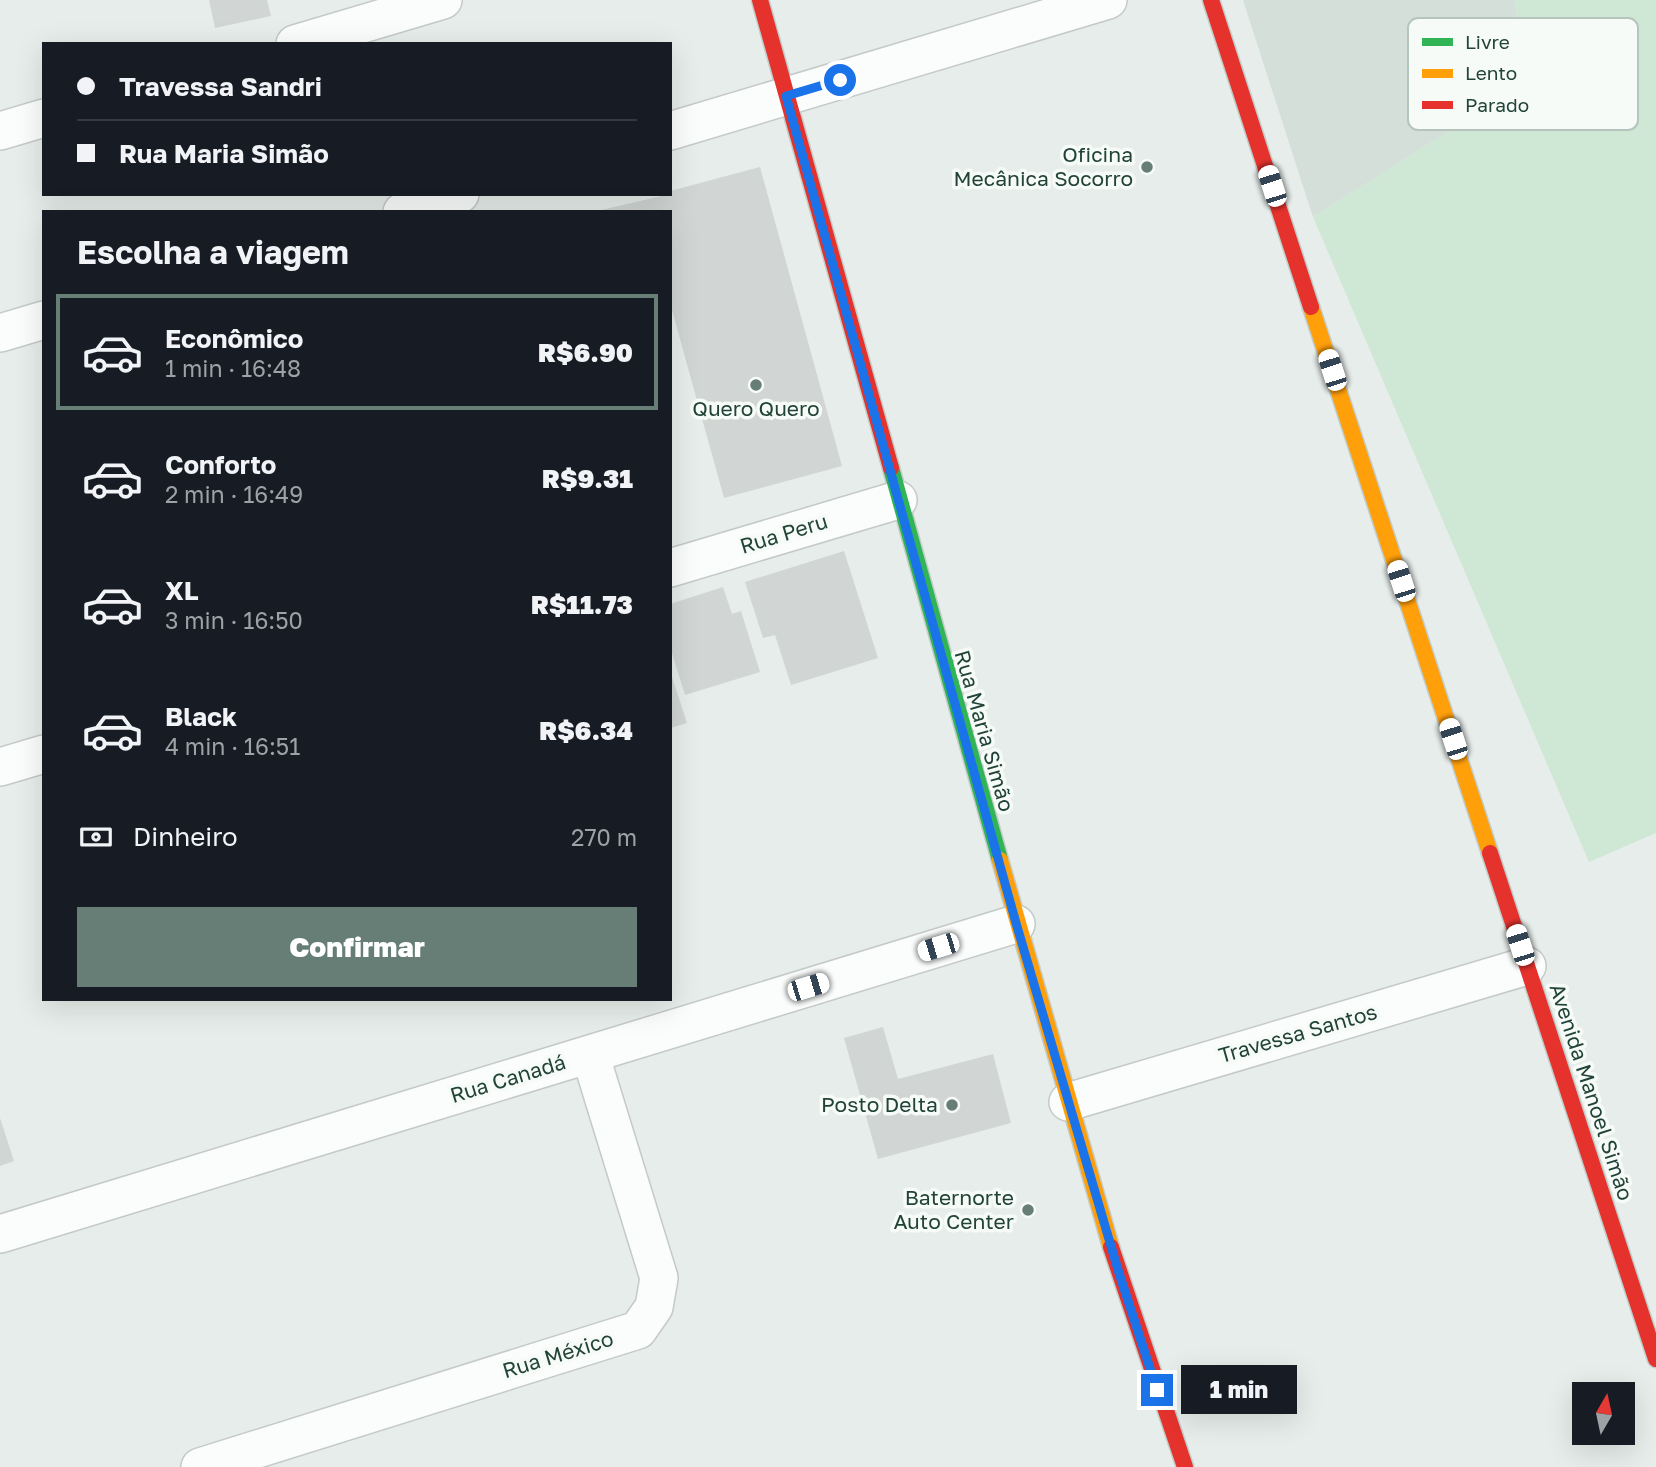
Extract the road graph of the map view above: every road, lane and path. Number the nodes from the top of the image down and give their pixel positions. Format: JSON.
{"nodes":[{"id":1,"x":443,"y":0,"type":"edge"},
{"id":2,"x":760,"y":0,"type":"edge"},
{"id":3,"x":1108,"y":0,"type":"edge"},
{"id":4,"x":1211,"y":0,"type":"edge"},
{"id":5,"x":302,"y":42,"type":"edge"},
{"id":6,"x":786,"y":96,"type":"junction"},
{"id":7,"x":42,"y":119,"type":"edge"},
{"id":8,"x":672,"y":130,"type":"edge"},
{"id":9,"x":0,"y":131,"type":"edge"},
{"id":10,"x":454,"y":196,"type":"edge"},
{"id":11,"x":408,"y":210,"type":"edge"},
{"id":12,"x":42,"y":321,"type":"edge"},
{"id":13,"x":0,"y":333,"type":"edge"},
{"id":14,"x":898,"y":500,"type":"junction"},
{"id":15,"x":672,"y":567,"type":"edge"},
{"id":16,"x":42,"y":755,"type":"edge"},
{"id":17,"x":0,"y":767,"type":"edge"},
{"id":18,"x":1016,"y":923,"type":"junction"},
{"id":19,"x":1527,"y":967,"type":"junction"},
{"id":20,"x":590,"y":1054,"type":"junction"},
{"id":21,"x":1068,"y":1102,"type":"junction"},
{"id":22,"x":0,"y":1234,"type":"edge"},
{"id":23,"x":1656,"y":1359,"type":"edge"},
{"id":24,"x":200,"y":1467,"type":"edge"},
{"id":25,"x":1184,"y":1467,"type":"edge"}],
"edges":[{"from":1,"to":5,"type":"street"},
{"from":2,"to":6,"type":"main road","name":"Rua Maria Simão"},
{"from":3,"to":6,"type":"street"},
{"from":4,"to":19,"type":"main road","name":"Avenida Manoel Simão"},
{"from":6,"to":8,"type":"street"},
{"from":6,"to":14,"type":"main road","name":"Rua Maria Simão"},
{"from":7,"to":9,"type":"street"},
{"from":10,"to":11,"type":"street"},
{"from":12,"to":13,"type":"street"},
{"from":14,"to":15,"type":"street","name":"Rua Peru"},
{"from":14,"to":18,"type":"main road","name":"Rua Maria Simão"},
{"from":16,"to":17,"type":"street"},
{"from":18,"to":20,"type":"street","name":"Rua Canadá"},
{"from":18,"to":21,"type":"main road","name":"Rua Maria Simão"},
{"from":19,"to":21,"type":"street","name":"Travessa Santos"},
{"from":19,"to":23,"type":"main road","name":"Avenida Manoel Simão"},
{"from":20,"to":22,"type":"street","name":"Rua Canadá"},
{"from":20,"to":24,"type":"street","name":"Rua México"},
{"from":21,"to":25,"type":"main road","name":"Rua Maria Simão"}]}
